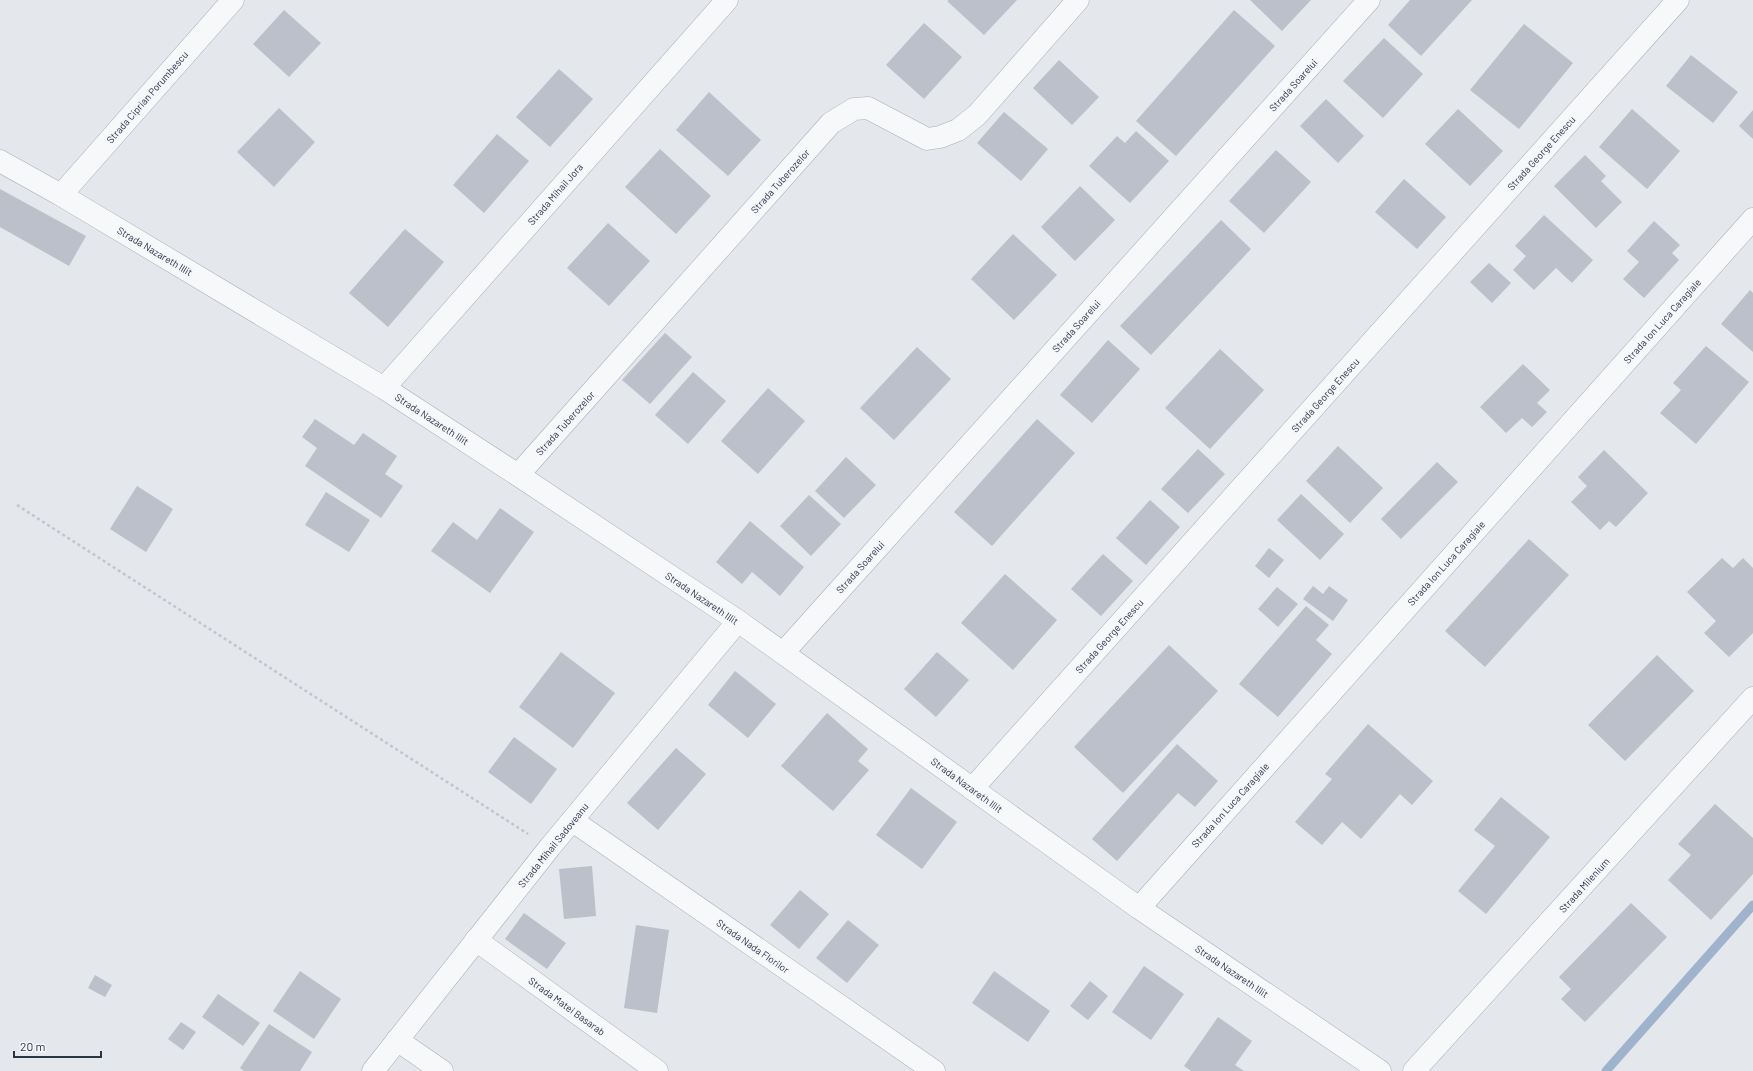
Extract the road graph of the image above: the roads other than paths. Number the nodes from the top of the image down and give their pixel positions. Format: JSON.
{"nodes":[{"id":1,"x":233,"y":0,"type":"edge"},
{"id":2,"x":727,"y":0,"type":"edge"},
{"id":3,"x":1078,"y":0,"type":"edge"},
{"id":4,"x":1369,"y":0,"type":"edge"},
{"id":5,"x":1678,"y":0,"type":"edge"},
{"id":6,"x":0,"y":161,"type":"edge"},
{"id":7,"x":61,"y":194,"type":"junction"},
{"id":8,"x":1753,"y":219,"type":"edge"},
{"id":9,"x":384,"y":388,"type":"junction"},
{"id":10,"x":518,"y":475,"type":"junction"},
{"id":11,"x":738,"y":622,"type":"junction"},
{"id":12,"x":783,"y":653,"type":"junction"},
{"id":13,"x":1753,"y":698,"type":"edge"},
{"id":14,"x":972,"y":789,"type":"junction"},
{"id":15,"x":572,"y":821,"type":"junction"},
{"id":16,"x":1139,"y":908,"type":"junction"},
{"id":17,"x":476,"y":940,"type":"junction"},
{"id":18,"x":397,"y":1040,"type":"junction"},
{"id":19,"x":373,"y":1071,"type":"edge"},
{"id":20,"x":442,"y":1071,"type":"edge"},
{"id":21,"x":657,"y":1071,"type":"edge"},
{"id":22,"x":934,"y":1071,"type":"edge"},
{"id":23,"x":1380,"y":1071,"type":"edge"},
{"id":24,"x":1414,"y":1071,"type":"edge"}],
"edges":[{"from":1,"to":7,"type":"street","name":"Strada Ciprian Porumbescu"},
{"from":2,"to":9,"type":"street","name":"Strada Mihail Jora"},
{"from":3,"to":10,"type":"street","name":"Strada Tuberozelor"},
{"from":4,"to":12,"type":"street","name":"Strada Soarelui"},
{"from":5,"to":14,"type":"street","name":"Strada George Enescu"},
{"from":6,"to":7,"type":"street","name":"Strada Nazareth Illit"},
{"from":7,"to":9,"type":"street","name":"Strada Nazareth Illit"},
{"from":8,"to":16,"type":"street","name":"Strada Ion Luca Caragiale"},
{"from":9,"to":10,"type":"street","name":"Strada Nazareth Illit"},
{"from":10,"to":11,"type":"street","name":"Strada Nazareth Illit"},
{"from":11,"to":12,"type":"street","name":"Strada Nazareth Illit"},
{"from":11,"to":15,"type":"street","name":"Strada Mihail Sadoveanu"},
{"from":12,"to":14,"type":"street","name":"Strada Nazareth Illit"},
{"from":13,"to":24,"type":"street","name":"Strada Milenium"},
{"from":14,"to":16,"type":"street","name":"Strada Nazareth Illit"},
{"from":15,"to":17,"type":"street","name":"Strada Mihail Sadoveanu"},
{"from":15,"to":22,"type":"street","name":"Strada Nada Florilor"},
{"from":16,"to":23,"type":"street","name":"Strada Nazareth Illit"},
{"from":17,"to":18,"type":"street","name":"Strada Mihail Sadoveanu"},
{"from":17,"to":21,"type":"street","name":"Strada Matei Basarab"},
{"from":18,"to":19,"type":"street","name":"Strada Mihail Sadoveanu"},
{"from":18,"to":20,"type":"street"}]}
